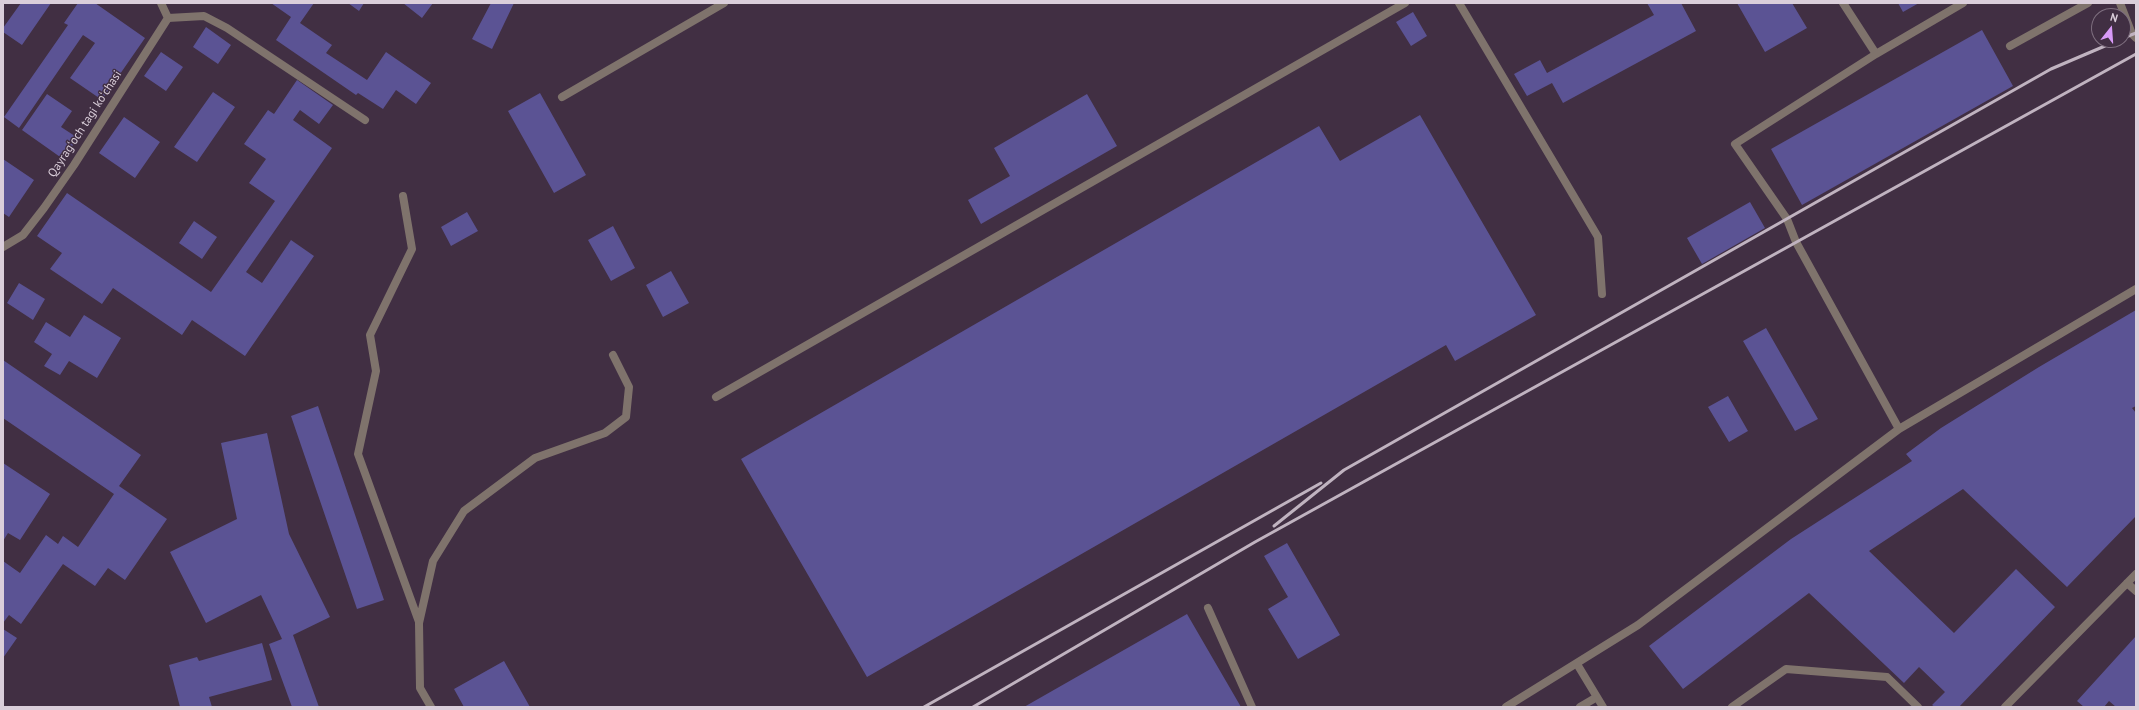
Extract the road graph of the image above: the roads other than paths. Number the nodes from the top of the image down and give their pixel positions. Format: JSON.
{"nodes":[{"id":1,"x":161,"y":3,"type":"edge"},
{"id":2,"x":724,"y":3,"type":"edge"},
{"id":3,"x":1405,"y":3,"type":"edge"},
{"id":4,"x":1459,"y":3,"type":"edge"},
{"id":5,"x":1843,"y":3,"type":"edge"},
{"id":6,"x":1963,"y":3,"type":"edge"},
{"id":7,"x":2088,"y":3,"type":"edge"},
{"id":8,"x":2120,"y":3,"type":"edge"},
{"id":9,"x":168,"y":18,"type":"junction"},
{"id":10,"x":2136,"y":38,"type":"edge"},
{"id":11,"x":2010,"y":46,"type":"dead end"},
{"id":12,"x":1876,"y":54,"type":"junction"},
{"id":13,"x":562,"y":97,"type":"dead end"},
{"id":14,"x":365,"y":120,"type":"dead end"},
{"id":15,"x":403,"y":196,"type":"dead end"},
{"id":16,"x":3,"y":247,"type":"edge"},
{"id":17,"x":2136,"y":289,"type":"edge"},
{"id":18,"x":1602,"y":294,"type":"dead end"},
{"id":19,"x":613,"y":355,"type":"dead end"},
{"id":20,"x":716,"y":397,"type":"dead end"},
{"id":21,"x":1899,"y":429,"type":"junction"},
{"id":22,"x":2136,"y":574,"type":"edge"},
{"id":23,"x":2127,"y":583,"type":"junction"},
{"id":24,"x":2136,"y":592,"type":"edge"},
{"id":25,"x":1208,"y":608,"type":"dead end"},
{"id":26,"x":420,"y":623,"type":"junction"},
{"id":27,"x":1577,"y":664,"type":"junction"},
{"id":28,"x":1597,"y":697,"type":"junction"},
{"id":29,"x":431,"y":707,"type":"edge"},
{"id":30,"x":1252,"y":707,"type":"edge"},
{"id":31,"x":1506,"y":707,"type":"edge"},
{"id":32,"x":1580,"y":707,"type":"edge"},
{"id":33,"x":1603,"y":707,"type":"edge"},
{"id":34,"x":1732,"y":707,"type":"edge"},
{"id":35,"x":1918,"y":707,"type":"edge"},
{"id":36,"x":2005,"y":707,"type":"edge"}],
"edges":[{"from":1,"to":9,"type":"street"},
{"from":2,"to":13,"type":"street"},
{"from":3,"to":20,"type":"street"},
{"from":4,"to":18,"type":"street"},
{"from":5,"to":12,"type":"street"},
{"from":6,"to":12,"type":"street"},
{"from":7,"to":11,"type":"street"},
{"from":8,"to":10,"type":"street"},
{"from":9,"to":14,"type":"street"},
{"from":9,"to":16,"type":"street","name":"Qayragʻoch tagi koʻchasi"},
{"from":12,"to":21,"type":"street"},
{"from":15,"to":26,"type":"street"},
{"from":17,"to":21,"type":"street"},
{"from":19,"to":26,"type":"street"},
{"from":21,"to":27,"type":"street"},
{"from":22,"to":23,"type":"street"},
{"from":23,"to":24,"type":"street"},
{"from":23,"to":36,"type":"street"},
{"from":25,"to":30,"type":"street"},
{"from":26,"to":29,"type":"street"},
{"from":27,"to":28,"type":"street"},
{"from":27,"to":31,"type":"street"},
{"from":28,"to":32,"type":"street"},
{"from":28,"to":33,"type":"street"},
{"from":34,"to":35,"type":"street"}]}
